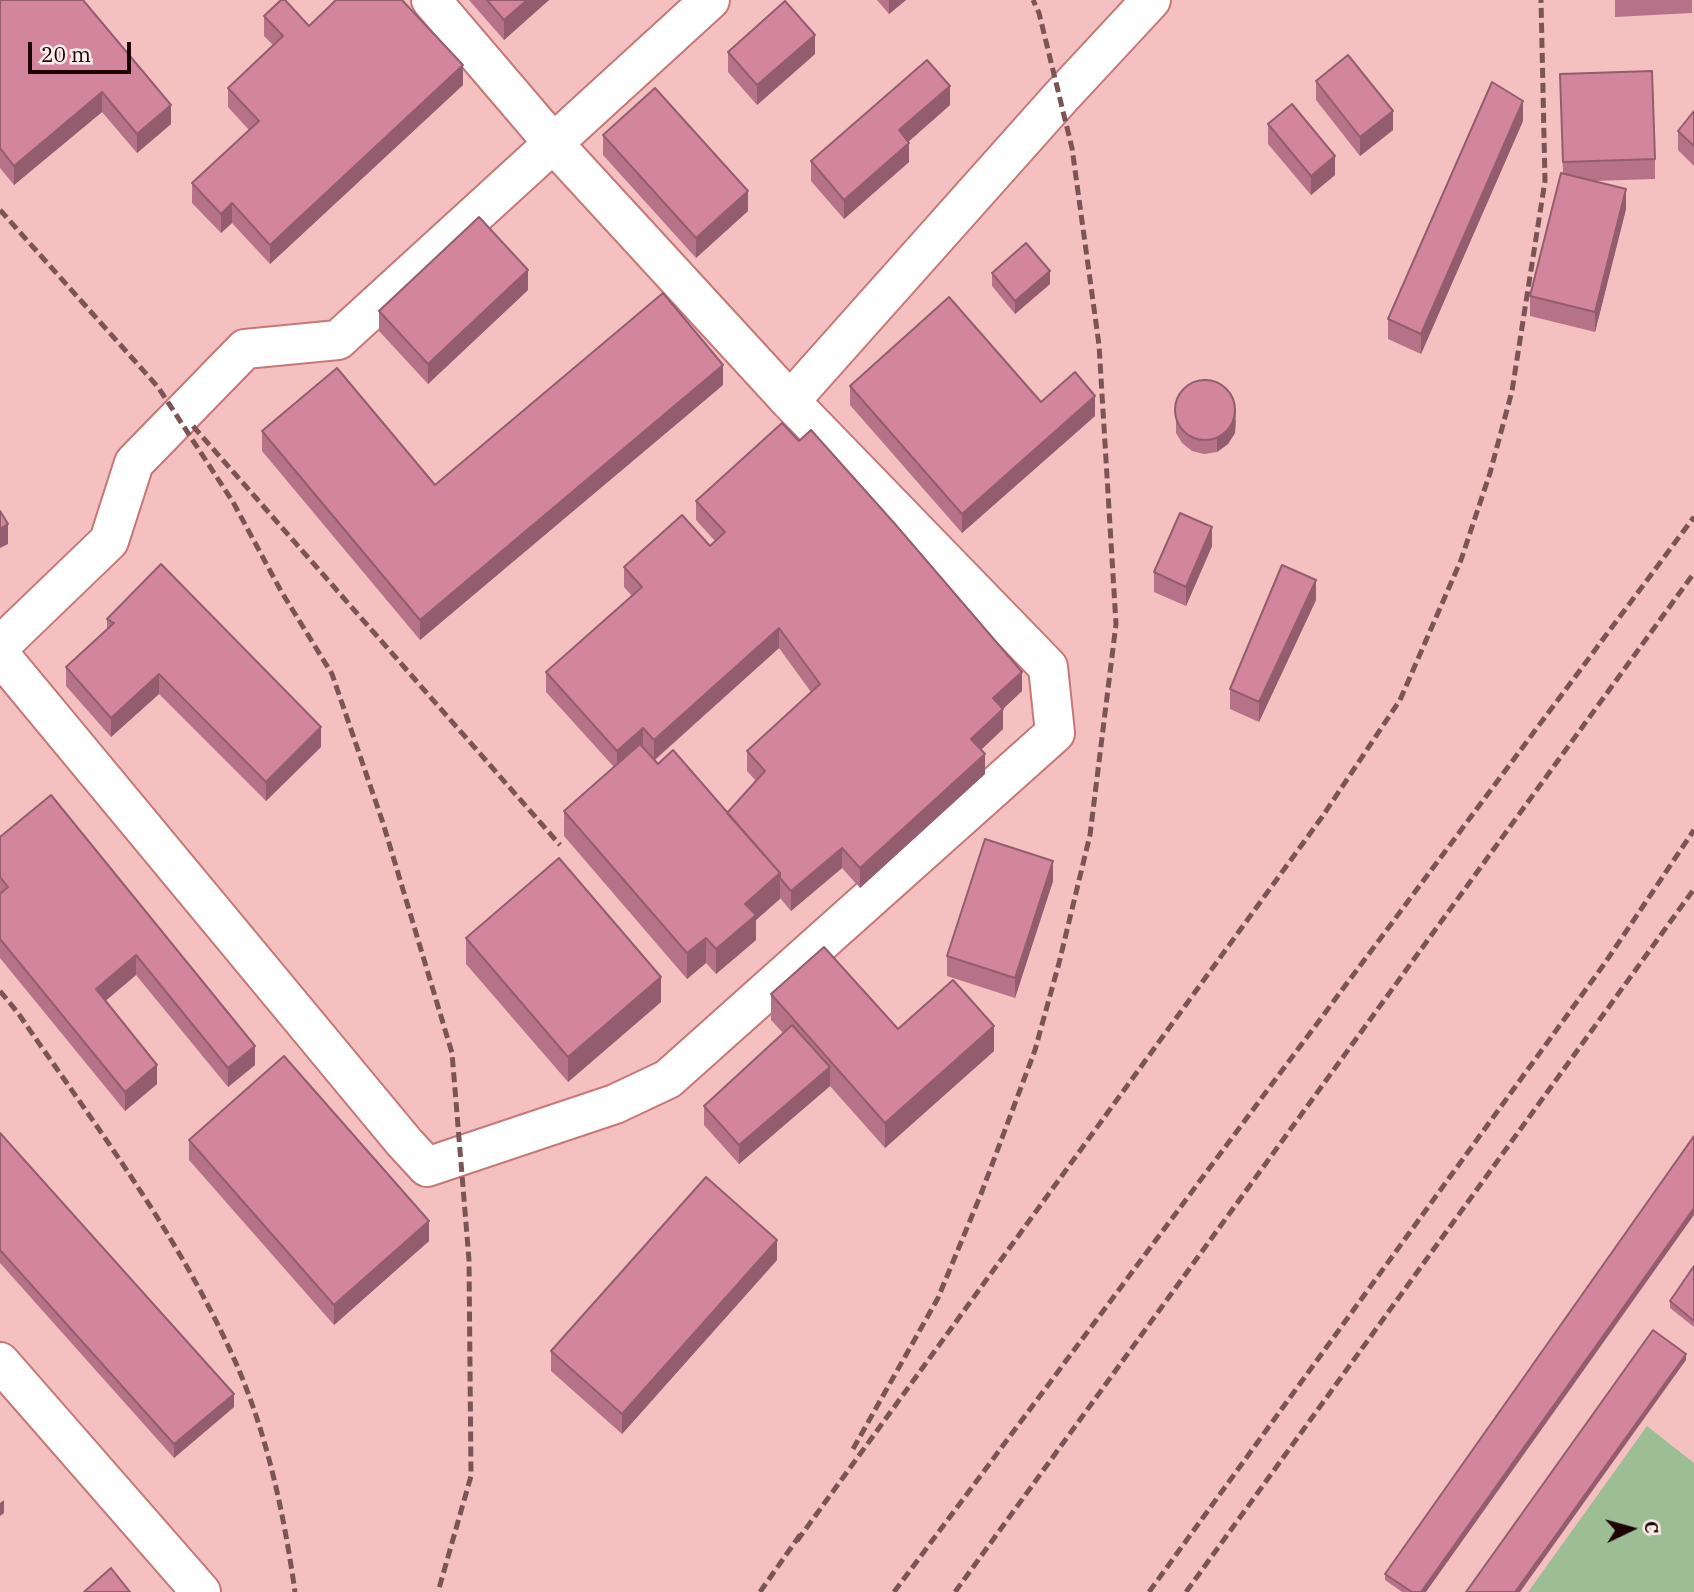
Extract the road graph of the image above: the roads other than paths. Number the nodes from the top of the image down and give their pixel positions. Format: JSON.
{"nodes":[{"id":1,"x":431,"y":0,"type":"edge"},
{"id":2,"x":710,"y":0,"type":"edge"},
{"id":3,"x":1151,"y":0,"type":"edge"},
{"id":4,"x":553,"y":143,"type":"junction"},
{"id":5,"x":790,"y":401,"type":"junction"},
{"id":6,"x":0,"y":646,"type":"edge"},
{"id":7,"x":0,"y":655,"type":"edge"},
{"id":8,"x":0,"y":1362,"type":"edge"},
{"id":9,"x":201,"y":1592,"type":"edge"}],
"edges":[{"from":1,"to":4,"type":"street"},
{"from":2,"to":4,"type":"street"},
{"from":3,"to":5,"type":"street"},
{"from":4,"to":5,"type":"street"},
{"from":4,"to":6,"type":"street"},
{"from":5,"to":7,"type":"street"},
{"from":8,"to":9,"type":"street"}]}
